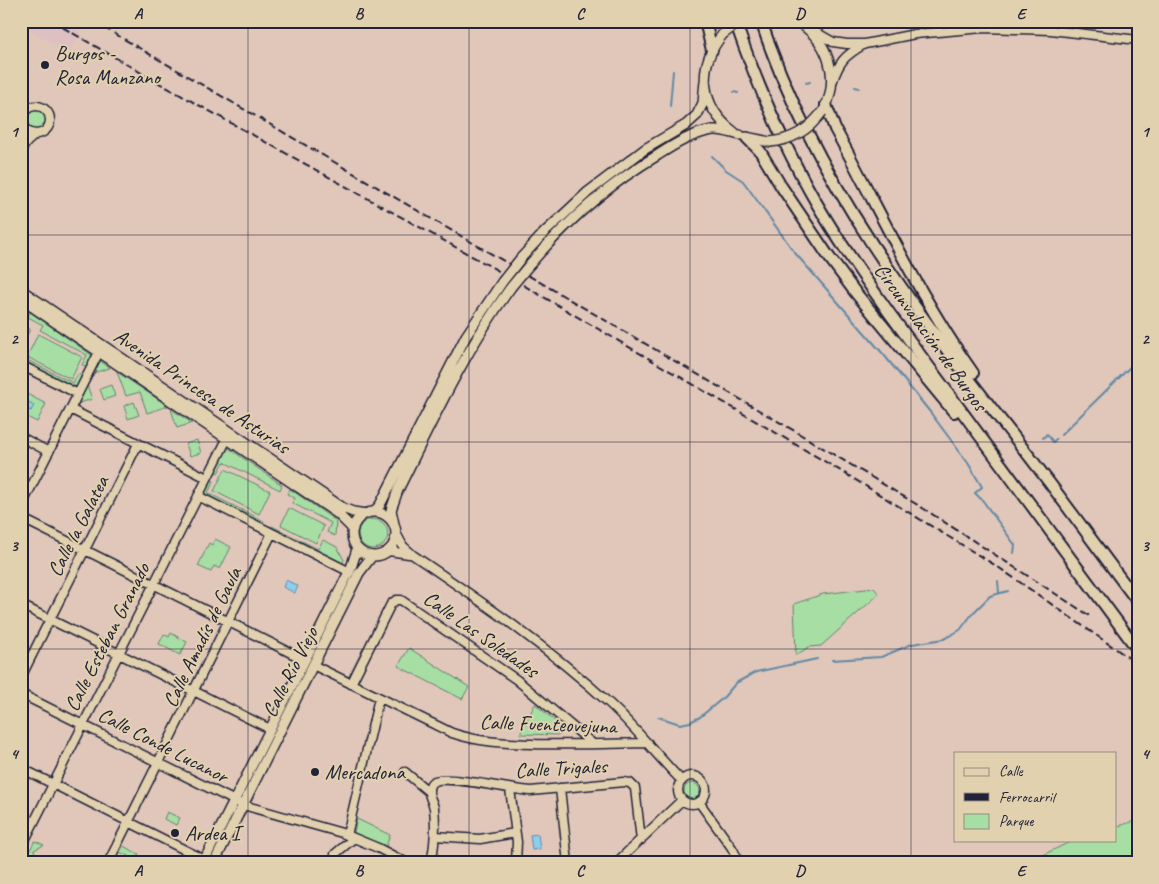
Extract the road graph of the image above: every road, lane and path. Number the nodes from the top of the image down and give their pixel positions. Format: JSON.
{"nodes":[{"id":1,"x":705,"y":21,"type":"edge"},
{"id":2,"x":735,"y":21,"type":"edge"},
{"id":3,"x":740,"y":21,"type":"edge"},
{"id":4,"x":761,"y":21,"type":"edge"},
{"id":5,"x":800,"y":23,"type":"edge"},
{"id":6,"x":1138,"y":40,"type":"edge"},
{"id":7,"x":865,"y":44,"type":"junction"},
{"id":8,"x":712,"y":50,"type":"junction"},
{"id":9,"x":705,"y":81,"type":"junction"},
{"id":10,"x":832,"y":85,"type":"junction"},
{"id":11,"x":21,"y":103,"type":"edge"},
{"id":12,"x":30,"y":107,"type":"junction"},
{"id":13,"x":824,"y":109,"type":"junction"},
{"id":14,"x":23,"y":126,"type":"edge"},
{"id":15,"x":36,"y":134,"type":"junction"},
{"id":16,"x":743,"y":136,"type":"junction"},
{"id":17,"x":21,"y":137,"type":"edge"},
{"id":18,"x":21,"y":150,"type":"edge"},
{"id":19,"x":21,"y":290,"type":"edge"},
{"id":20,"x":21,"y":299,"type":"edge"},
{"id":21,"x":97,"y":356,"type":"dead end"},
{"id":22,"x":21,"y":365,"type":"edge"},
{"id":23,"x":78,"y":394,"type":"junction"},
{"id":24,"x":70,"y":409,"type":"junction"},
{"id":25,"x":21,"y":438,"type":"edge"},
{"id":26,"x":225,"y":443,"type":"dead end"},
{"id":27,"x":138,"y":444,"type":"junction"},
{"id":28,"x":49,"y":452,"type":"junction"},
{"id":29,"x":1045,"y":476,"type":"junction"},
{"id":30,"x":206,"y":478,"type":"junction"},
{"id":31,"x":198,"y":496,"type":"junction"},
{"id":32,"x":21,"y":506,"type":"edge"},
{"id":33,"x":370,"y":513,"type":"junction"},
{"id":34,"x":21,"y":518,"type":"edge"},
{"id":35,"x":1045,"y":526,"type":"junction"},
{"id":36,"x":353,"y":529,"type":"junction"},
{"id":37,"x":395,"y":529,"type":"junction"},
{"id":38,"x":272,"y":533,"type":"junction"},
{"id":39,"x":357,"y":549,"type":"junction"},
{"id":40,"x":85,"y":550,"type":"junction"},
{"id":41,"x":389,"y":551,"type":"junction"},
{"id":42,"x":413,"y":555,"type":"junction"},
{"id":43,"x":372,"y":556,"type":"junction"},
{"id":44,"x":350,"y":572,"type":"junction"},
{"id":45,"x":153,"y":584,"type":"junction"},
{"id":46,"x":1138,"y":602,"type":"edge"},
{"id":47,"x":21,"y":605,"type":"edge"},
{"id":48,"x":50,"y":619,"type":"junction"},
{"id":49,"x":229,"y":622,"type":"junction"},
{"id":50,"x":1138,"y":650,"type":"edge"},
{"id":51,"x":118,"y":654,"type":"junction"},
{"id":52,"x":309,"y":662,"type":"junction"},
{"id":53,"x":21,"y":677,"type":"edge"},
{"id":54,"x":350,"y":684,"type":"junction"},
{"id":55,"x":194,"y":691,"type":"junction"},
{"id":56,"x":21,"y":694,"type":"edge"},
{"id":57,"x":379,"y":698,"type":"junction"},
{"id":58,"x":83,"y":725,"type":"junction"},
{"id":59,"x":631,"y":726,"type":"junction"},
{"id":60,"x":270,"y":729,"type":"junction"},
{"id":61,"x":648,"y":743,"type":"junction"},
{"id":62,"x":593,"y":744,"type":"junction"},
{"id":63,"x":623,"y":744,"type":"junction"},
{"id":64,"x":158,"y":762,"type":"junction"},
{"id":65,"x":21,"y":768,"type":"edge"},
{"id":66,"x":405,"y":772,"type":"dead end"},
{"id":67,"x":682,"y":781,"type":"junction"},
{"id":68,"x":53,"y":784,"type":"junction"},
{"id":69,"x":560,"y":788,"type":"junction"},
{"id":70,"x":510,"y":789,"type":"junction"},
{"id":71,"x":429,"y":792,"type":"junction"},
{"id":72,"x":682,"y":800,"type":"junction"},
{"id":73,"x":235,"y":801,"type":"junction"},
{"id":74,"x":699,"y":802,"type":"junction"},
{"id":75,"x":243,"y":805,"type":"junction"},
{"id":76,"x":128,"y":822,"type":"junction"},
{"id":77,"x":516,"y":833,"type":"junction"},
{"id":78,"x":435,"y":836,"type":"junction"},
{"id":79,"x":351,"y":837,"type":"junction"},
{"id":80,"x":640,"y":840,"type":"junction"},
{"id":81,"x":21,"y":848,"type":"edge"},
{"id":82,"x":21,"y":856,"type":"edge"},
{"id":83,"x":207,"y":862,"type":"edge"},
{"id":84,"x":36,"y":863,"type":"edge"},
{"id":85,"x":108,"y":863,"type":"edge"},
{"id":86,"x":335,"y":863,"type":"edge"},
{"id":87,"x":407,"y":863,"type":"edge"},
{"id":88,"x":431,"y":863,"type":"edge"},
{"id":89,"x":516,"y":863,"type":"edge"},
{"id":90,"x":568,"y":863,"type":"edge"},
{"id":91,"x":616,"y":863,"type":"edge"},
{"id":92,"x":740,"y":863,"type":"edge"}],
"edges":[{"from":1,"to":8,"type":"highway"},
{"from":2,"to":35,"type":"highway","name":"Circunvalación de Burgos"},
{"from":3,"to":8,"type":"main road","bridge":true},
{"from":4,"to":29,"type":"highway","name":"Circunvalación de Burgos"},
{"from":5,"to":7,"type":"street"},
{"from":5,"to":10,"type":"main road"},
{"from":6,"to":7,"type":"street"},
{"from":7,"to":10,"type":"street"},
{"from":8,"to":9,"type":"main road"},
{"from":9,"to":16,"type":"main road"},
{"from":9,"to":33,"type":"main road","bridge":true},
{"from":10,"to":13,"type":"main road"},
{"from":11,"to":12,"type":"street"},
{"from":12,"to":14,"type":"street"},
{"from":12,"to":15,"type":"street"},
{"from":13,"to":16,"type":"main road","bridge":true},
{"from":13,"to":29,"type":"highway"},
{"from":14,"to":15,"type":"street"},
{"from":14,"to":17,"type":"street"},
{"from":15,"to":18,"type":"street"},
{"from":16,"to":35,"type":"highway"},
{"from":16,"to":37,"type":"main road","bridge":true},
{"from":19,"to":33,"type":"main road","name":"Avenida Princesa de Asturias"},
{"from":20,"to":36,"type":"main road","name":"Avenida Princesa de Asturias"},
{"from":21,"to":23,"type":"street"},
{"from":22,"to":23,"type":"street"},
{"from":23,"to":24,"type":"street"},
{"from":24,"to":27,"type":"street"},
{"from":24,"to":28,"type":"street"},
{"from":25,"to":28,"type":"street"},
{"from":26,"to":30,"type":"street","name":"Calle Esteban Granado"},
{"from":27,"to":30,"type":"street"},
{"from":27,"to":40,"type":"street","name":"Calle la Galatea"},
{"from":28,"to":32,"type":"street"},
{"from":29,"to":46,"type":"highway","name":"Circunvalación de Burgos"},
{"from":30,"to":31,"type":"street","name":"Calle Esteban Granado"},
{"from":31,"to":38,"type":"street"},
{"from":31,"to":45,"type":"street","name":"Calle Esteban Granado"},
{"from":33,"to":36,"type":"main road"},
{"from":33,"to":37,"type":"main road"},
{"from":34,"to":40,"type":"street","name":"Calle Fuenteovejuna"},
{"from":35,"to":50,"type":"highway","name":"Circunvalación de Burgos"},
{"from":36,"to":39,"type":"main road"},
{"from":37,"to":41,"type":"main road"},
{"from":37,"to":42,"type":"street"},
{"from":38,"to":44,"type":"street"},
{"from":38,"to":49,"type":"street","name":"Calle Amadís de Gaula"},
{"from":39,"to":43,"type":"main road"},
{"from":39,"to":44,"type":"main road","name":"Calle Río Viejo"},
{"from":40,"to":45,"type":"street","name":"Calle Fuenteovejuna"},
{"from":40,"to":48,"type":"street","name":"Calle la Galatea"},
{"from":41,"to":42,"type":"street"},
{"from":41,"to":43,"type":"main road"},
{"from":42,"to":59,"type":"street"},
{"from":43,"to":52,"type":"main road","name":"Calle Río Viejo"},
{"from":44,"to":52,"type":"main road","name":"Calle Río Viejo"},
{"from":45,"to":49,"type":"street","name":"Calle Fuenteovejuna"},
{"from":45,"to":51,"type":"street","name":"Calle Esteban Granado"},
{"from":47,"to":48,"type":"street"},
{"from":48,"to":51,"type":"street"},
{"from":48,"to":53,"type":"street","name":"Calle la Galatea"},
{"from":49,"to":52,"type":"street","name":"Calle Fuenteovejuna"},
{"from":49,"to":55,"type":"street","name":"Calle Amadís de Gaula"},
{"from":51,"to":55,"type":"street"},
{"from":51,"to":58,"type":"street","name":"Calle Esteban Granado"},
{"from":52,"to":54,"type":"street","name":"Calle Fuenteovejuna"},
{"from":52,"to":60,"type":"main road","name":"Calle Río Viejo"},
{"from":52,"to":75,"type":"main road","name":"Calle Río Viejo"},
{"from":54,"to":57,"type":"street","name":"Calle Fuenteovejuna"},
{"from":54,"to":62,"type":"street","name":"Calle Las Soledades"},
{"from":55,"to":60,"type":"street"},
{"from":55,"to":64,"type":"street","name":"Calle Amadís de Gaula"},
{"from":56,"to":58,"type":"street","name":"Calle Conde Lucanor"},
{"from":57,"to":62,"type":"street","name":"Calle Fuenteovejuna"},
{"from":57,"to":79,"type":"street"},
{"from":58,"to":64,"type":"street","name":"Calle Conde Lucanor"},
{"from":58,"to":68,"type":"street","name":"Calle Esteban Granado"},
{"from":59,"to":61,"type":"street"},
{"from":59,"to":63,"type":"street"},
{"from":60,"to":73,"type":"main road","name":"Calle Río Viejo"},
{"from":61,"to":63,"type":"street","name":"Calle Fuenteovejuna"},
{"from":61,"to":67,"type":"street"},
{"from":62,"to":63,"type":"street","name":"Calle Fuenteovejuna"},
{"from":64,"to":73,"type":"street","name":"Calle Conde Lucanor"},
{"from":64,"to":76,"type":"street","name":"Calle Amadís de Gaula"},
{"from":65,"to":68,"type":"street"},
{"from":66,"to":71,"type":"street"},
{"from":67,"to":72,"type":"street"},
{"from":67,"to":74,"type":"street"},
{"from":68,"to":76,"type":"street"},
{"from":68,"to":81,"type":"street","name":"Calle Esteban Granado"},
{"from":69,"to":70,"type":"street","name":"Calle Trigales"},
{"from":69,"to":80,"type":"street","name":"Calle Trigales"},
{"from":69,"to":90,"type":"street"},
{"from":70,"to":71,"type":"street","name":"Calle Trigales"},
{"from":70,"to":77,"type":"street"},
{"from":71,"to":78,"type":"street"},
{"from":72,"to":74,"type":"street"},
{"from":72,"to":80,"type":"street"},
{"from":73,"to":75,"type":"street"},
{"from":73,"to":83,"type":"main road","name":"Calle Río Viejo"},
{"from":74,"to":92,"type":"street"},
{"from":75,"to":79,"type":"street"},
{"from":75,"to":83,"type":"main road","name":"Calle Río Viejo"},
{"from":76,"to":83,"type":"street"},
{"from":76,"to":85,"type":"street","name":"Calle Amadís de Gaula"},
{"from":77,"to":78,"type":"street"},
{"from":77,"to":89,"type":"street"},
{"from":78,"to":88,"type":"street"},
{"from":79,"to":86,"type":"street"},
{"from":79,"to":87,"type":"street"},
{"from":80,"to":91,"type":"street"},
{"from":82,"to":84,"type":"street"}]}
